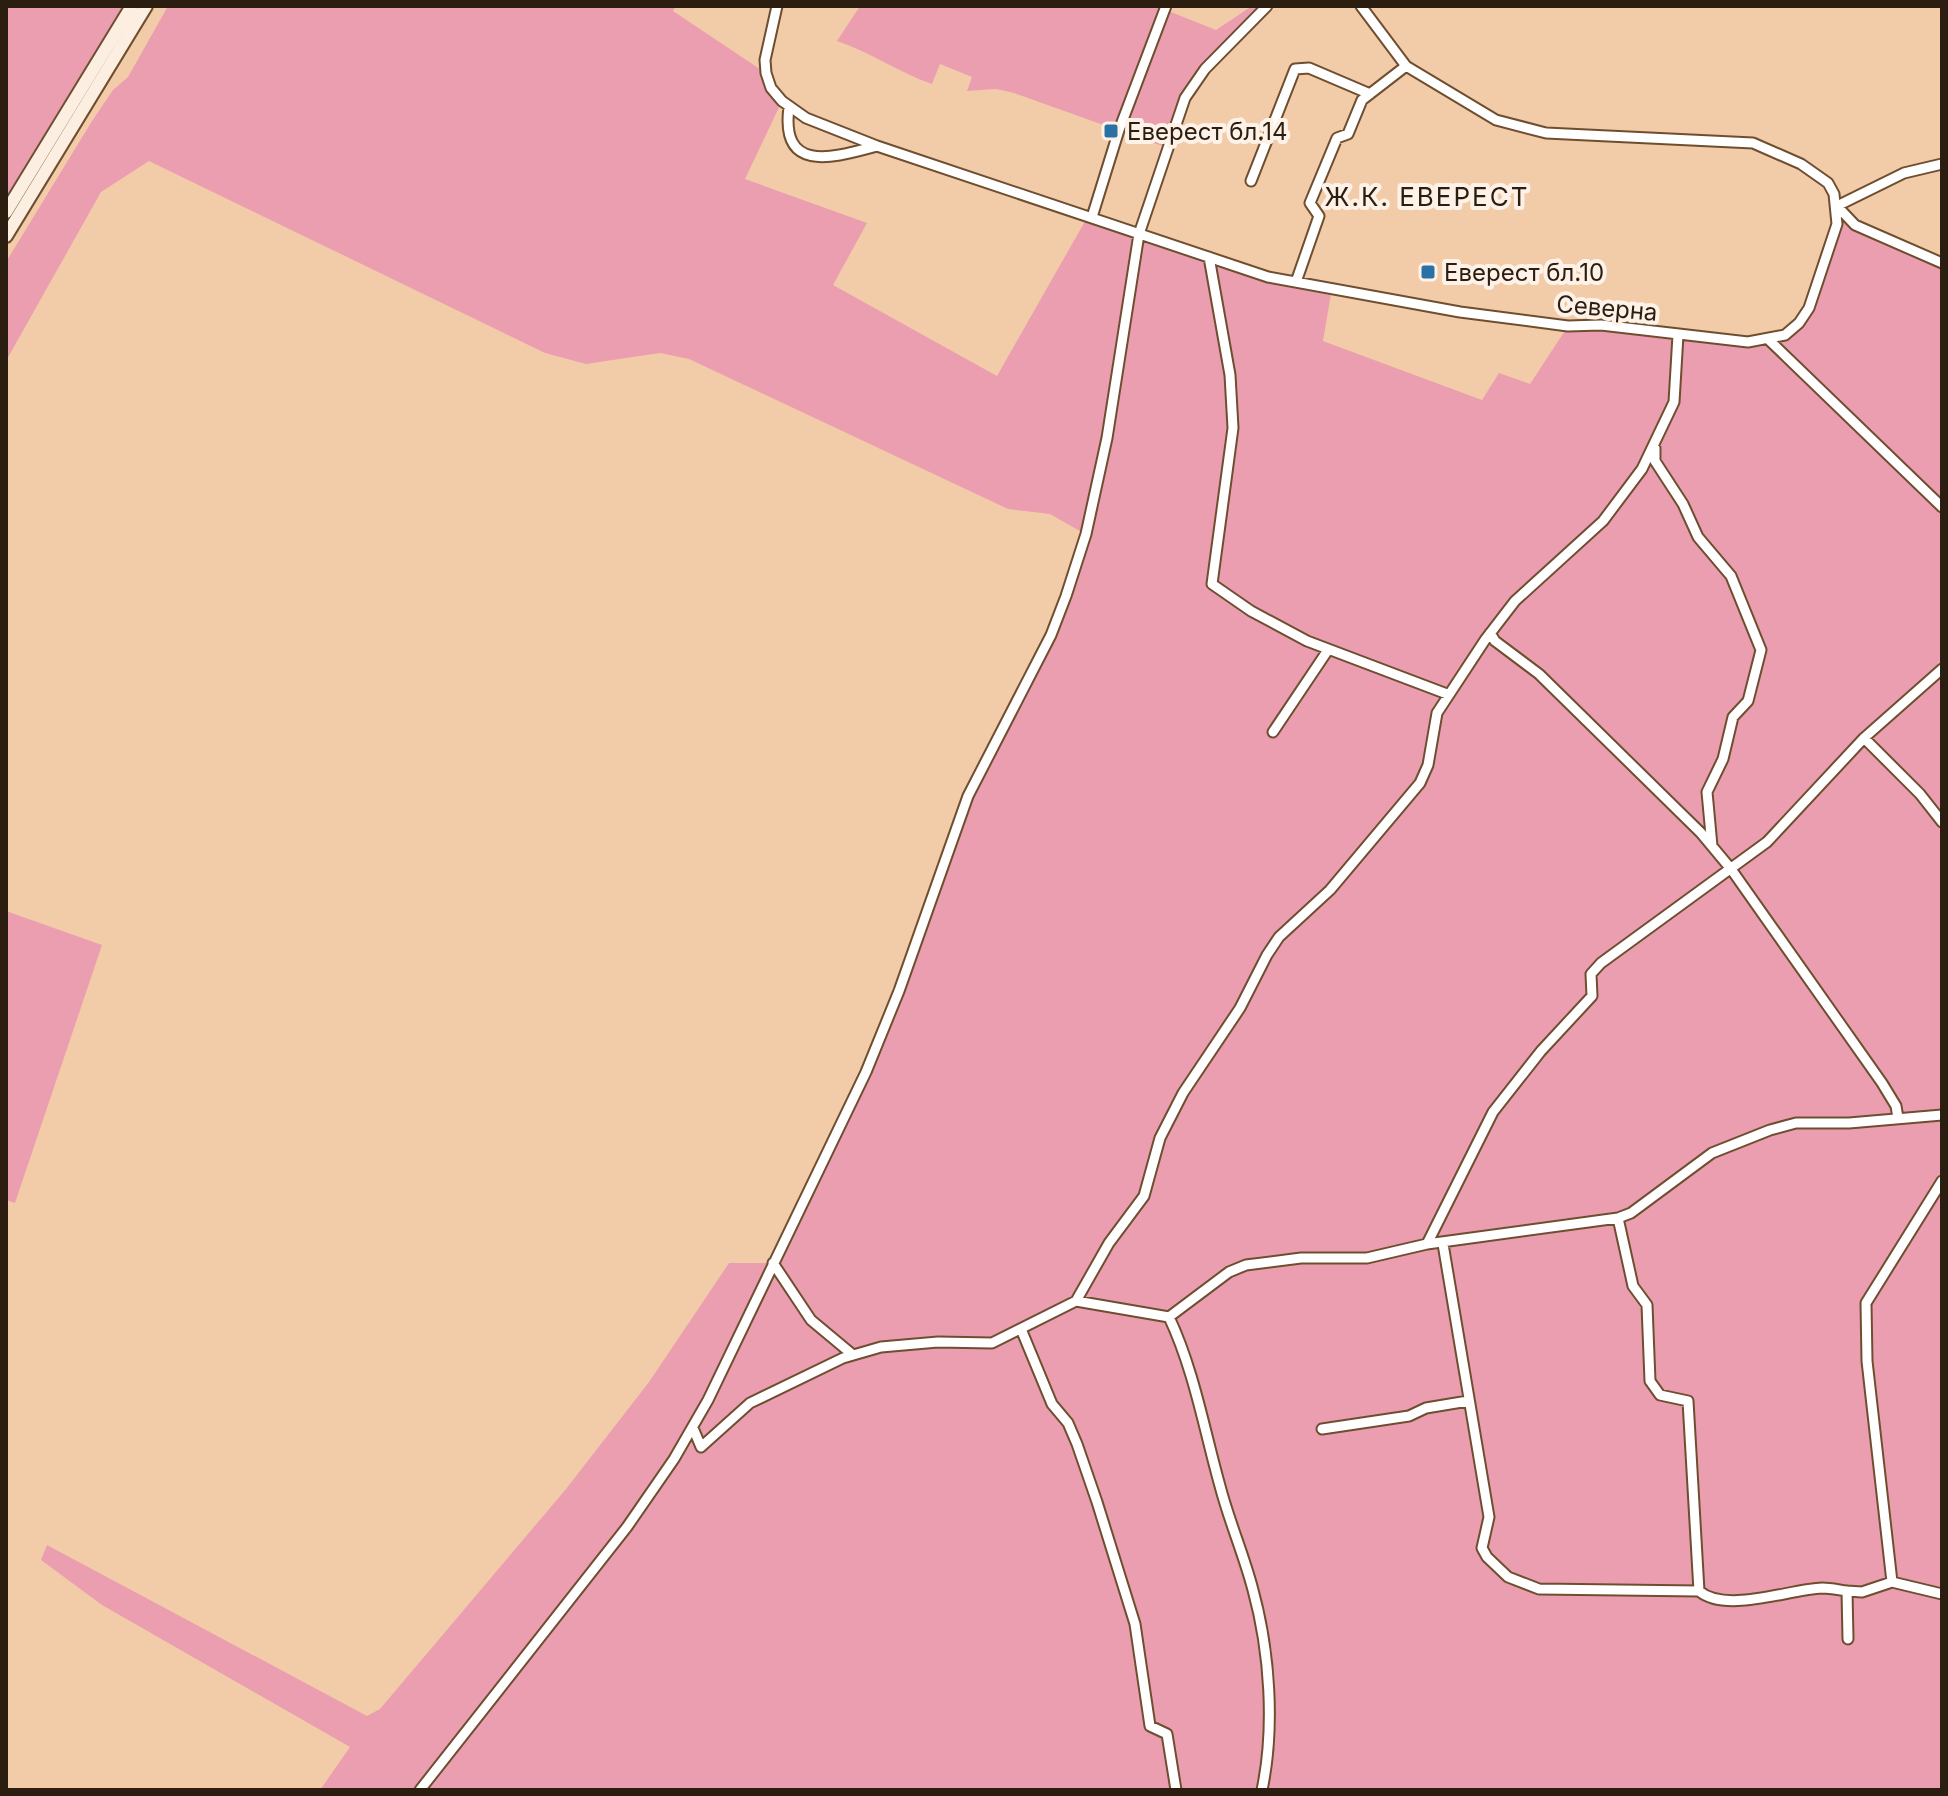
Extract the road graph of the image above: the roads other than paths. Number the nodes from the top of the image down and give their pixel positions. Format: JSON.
{"nodes":[{"id":1,"x":132,"y":6,"type":"edge"},
{"id":2,"x":146,"y":6,"type":"edge"},
{"id":3,"x":777,"y":6,"type":"edge"},
{"id":4,"x":1166,"y":6,"type":"edge"},
{"id":5,"x":1267,"y":6,"type":"edge"},
{"id":6,"x":1361,"y":6,"type":"edge"},
{"id":7,"x":1406,"y":66,"type":"junction"},
{"id":8,"x":1370,"y":94,"type":"junction"},
{"id":9,"x":789,"y":107,"type":"junction"},
{"id":10,"x":877,"y":146,"type":"junction"},
{"id":11,"x":1942,"y":164,"type":"edge"},
{"id":12,"x":1251,"y":181,"type":"dead end"},
{"id":13,"x":1837,"y":206,"type":"junction"},
{"id":14,"x":6,"y":212,"type":"edge"},
{"id":15,"x":1092,"y":217,"type":"junction"},
{"id":16,"x":1139,"y":234,"type":"junction"},
{"id":17,"x":6,"y":236,"type":"edge"},
{"id":18,"x":1209,"y":257,"type":"junction"},
{"id":19,"x":1942,"y":263,"type":"edge"},
{"id":20,"x":1296,"y":282,"type":"junction"},
{"id":21,"x":1678,"y":335,"type":"junction"},
{"id":22,"x":1769,"y":340,"type":"junction"},
{"id":23,"x":1655,"y":444,"type":"junction"},
{"id":24,"x":1942,"y":507,"type":"edge"},
{"id":25,"x":1490,"y":633,"type":"junction"},
{"id":26,"x":1328,"y":650,"type":"junction"},
{"id":27,"x":1942,"y":669,"type":"edge"},
{"id":28,"x":1447,"y":694,"type":"junction"},
{"id":29,"x":1273,"y":732,"type":"dead end"},
{"id":30,"x":1864,"y":738,"type":"junction"},
{"id":31,"x":1942,"y":822,"type":"edge"},
{"id":32,"x":1712,"y":849,"type":"junction"},
{"id":33,"x":1731,"y":869,"type":"junction"},
{"id":34,"x":1942,"y":1115,"type":"edge"},
{"id":35,"x":1898,"y":1118,"type":"junction"},
{"id":36,"x":1942,"y":1181,"type":"edge"},
{"id":37,"x":1618,"y":1218,"type":"junction"},
{"id":38,"x":1427,"y":1244,"type":"junction"},
{"id":39,"x":1443,"y":1244,"type":"junction"},
{"id":40,"x":773,"y":1263,"type":"junction"},
{"id":41,"x":1076,"y":1301,"type":"junction"},
{"id":42,"x":1169,"y":1317,"type":"junction"},
{"id":43,"x":1021,"y":1329,"type":"junction"},
{"id":44,"x":848,"y":1356,"type":"junction"},
{"id":45,"x":1468,"y":1401,"type":"junction"},
{"id":46,"x":693,"y":1428,"type":"junction"},
{"id":47,"x":1322,"y":1429,"type":"dead end"},
{"id":48,"x":1892,"y":1582,"type":"junction"},
{"id":49,"x":1699,"y":1591,"type":"junction"},
{"id":50,"x":1847,"y":1591,"type":"junction"},
{"id":51,"x":1942,"y":1594,"type":"edge"},
{"id":52,"x":1848,"y":1639,"type":"dead end"},
{"id":53,"x":420,"y":1790,"type":"edge"},
{"id":54,"x":1176,"y":1790,"type":"edge"},
{"id":55,"x":1262,"y":1790,"type":"edge"}],
"edges":[{"from":1,"to":14,"type":"main road"},
{"from":2,"to":17,"type":"main road"},
{"from":3,"to":9,"type":"street"},
{"from":4,"to":15,"type":"street"},
{"from":5,"to":16,"type":"street"},
{"from":6,"to":7,"type":"street"},
{"from":7,"to":8,"type":"street"},
{"from":7,"to":13,"type":"street"},
{"from":8,"to":12,"type":"street"},
{"from":8,"to":20,"type":"street"},
{"from":9,"to":10,"type":"street","name":"Северна"},
{"from":9,"to":10,"type":"street"},
{"from":10,"to":15,"type":"street","name":"Северна"},
{"from":11,"to":13,"type":"street"},
{"from":13,"to":19,"type":"street"},
{"from":13,"to":22,"type":"street"},
{"from":15,"to":16,"type":"street","name":"Северна"},
{"from":16,"to":18,"type":"street","name":"Северна"},
{"from":16,"to":40,"type":"street"},
{"from":18,"to":20,"type":"street","name":"Северна"},
{"from":18,"to":26,"type":"street"},
{"from":20,"to":21,"type":"street","name":"Северна"},
{"from":21,"to":22,"type":"street","name":"Северна"},
{"from":21,"to":23,"type":"street"},
{"from":22,"to":24,"type":"street"},
{"from":23,"to":25,"type":"street"},
{"from":23,"to":32,"type":"street"},
{"from":25,"to":28,"type":"street"},
{"from":25,"to":32,"type":"street"},
{"from":26,"to":28,"type":"street"},
{"from":26,"to":29,"type":"street"},
{"from":27,"to":30,"type":"street"},
{"from":28,"to":41,"type":"street"},
{"from":30,"to":31,"type":"street"},
{"from":30,"to":33,"type":"street"},
{"from":32,"to":33,"type":"street"},
{"from":33,"to":35,"type":"street"},
{"from":33,"to":38,"type":"street"},
{"from":34,"to":35,"type":"street"},
{"from":35,"to":37,"type":"street"},
{"from":36,"to":48,"type":"street"},
{"from":37,"to":39,"type":"street"},
{"from":37,"to":49,"type":"street"},
{"from":38,"to":39,"type":"street"},
{"from":38,"to":42,"type":"street"},
{"from":39,"to":45,"type":"street"},
{"from":40,"to":44,"type":"street"},
{"from":40,"to":46,"type":"street"},
{"from":41,"to":42,"type":"street"},
{"from":41,"to":43,"type":"street"},
{"from":42,"to":55,"type":"street"},
{"from":43,"to":44,"type":"street"},
{"from":43,"to":54,"type":"street"},
{"from":44,"to":46,"type":"street"},
{"from":45,"to":47,"type":"street"},
{"from":45,"to":49,"type":"street"},
{"from":46,"to":53,"type":"street"},
{"from":48,"to":50,"type":"street"},
{"from":48,"to":51,"type":"street"},
{"from":49,"to":50,"type":"street"},
{"from":50,"to":52,"type":"street"}]}
